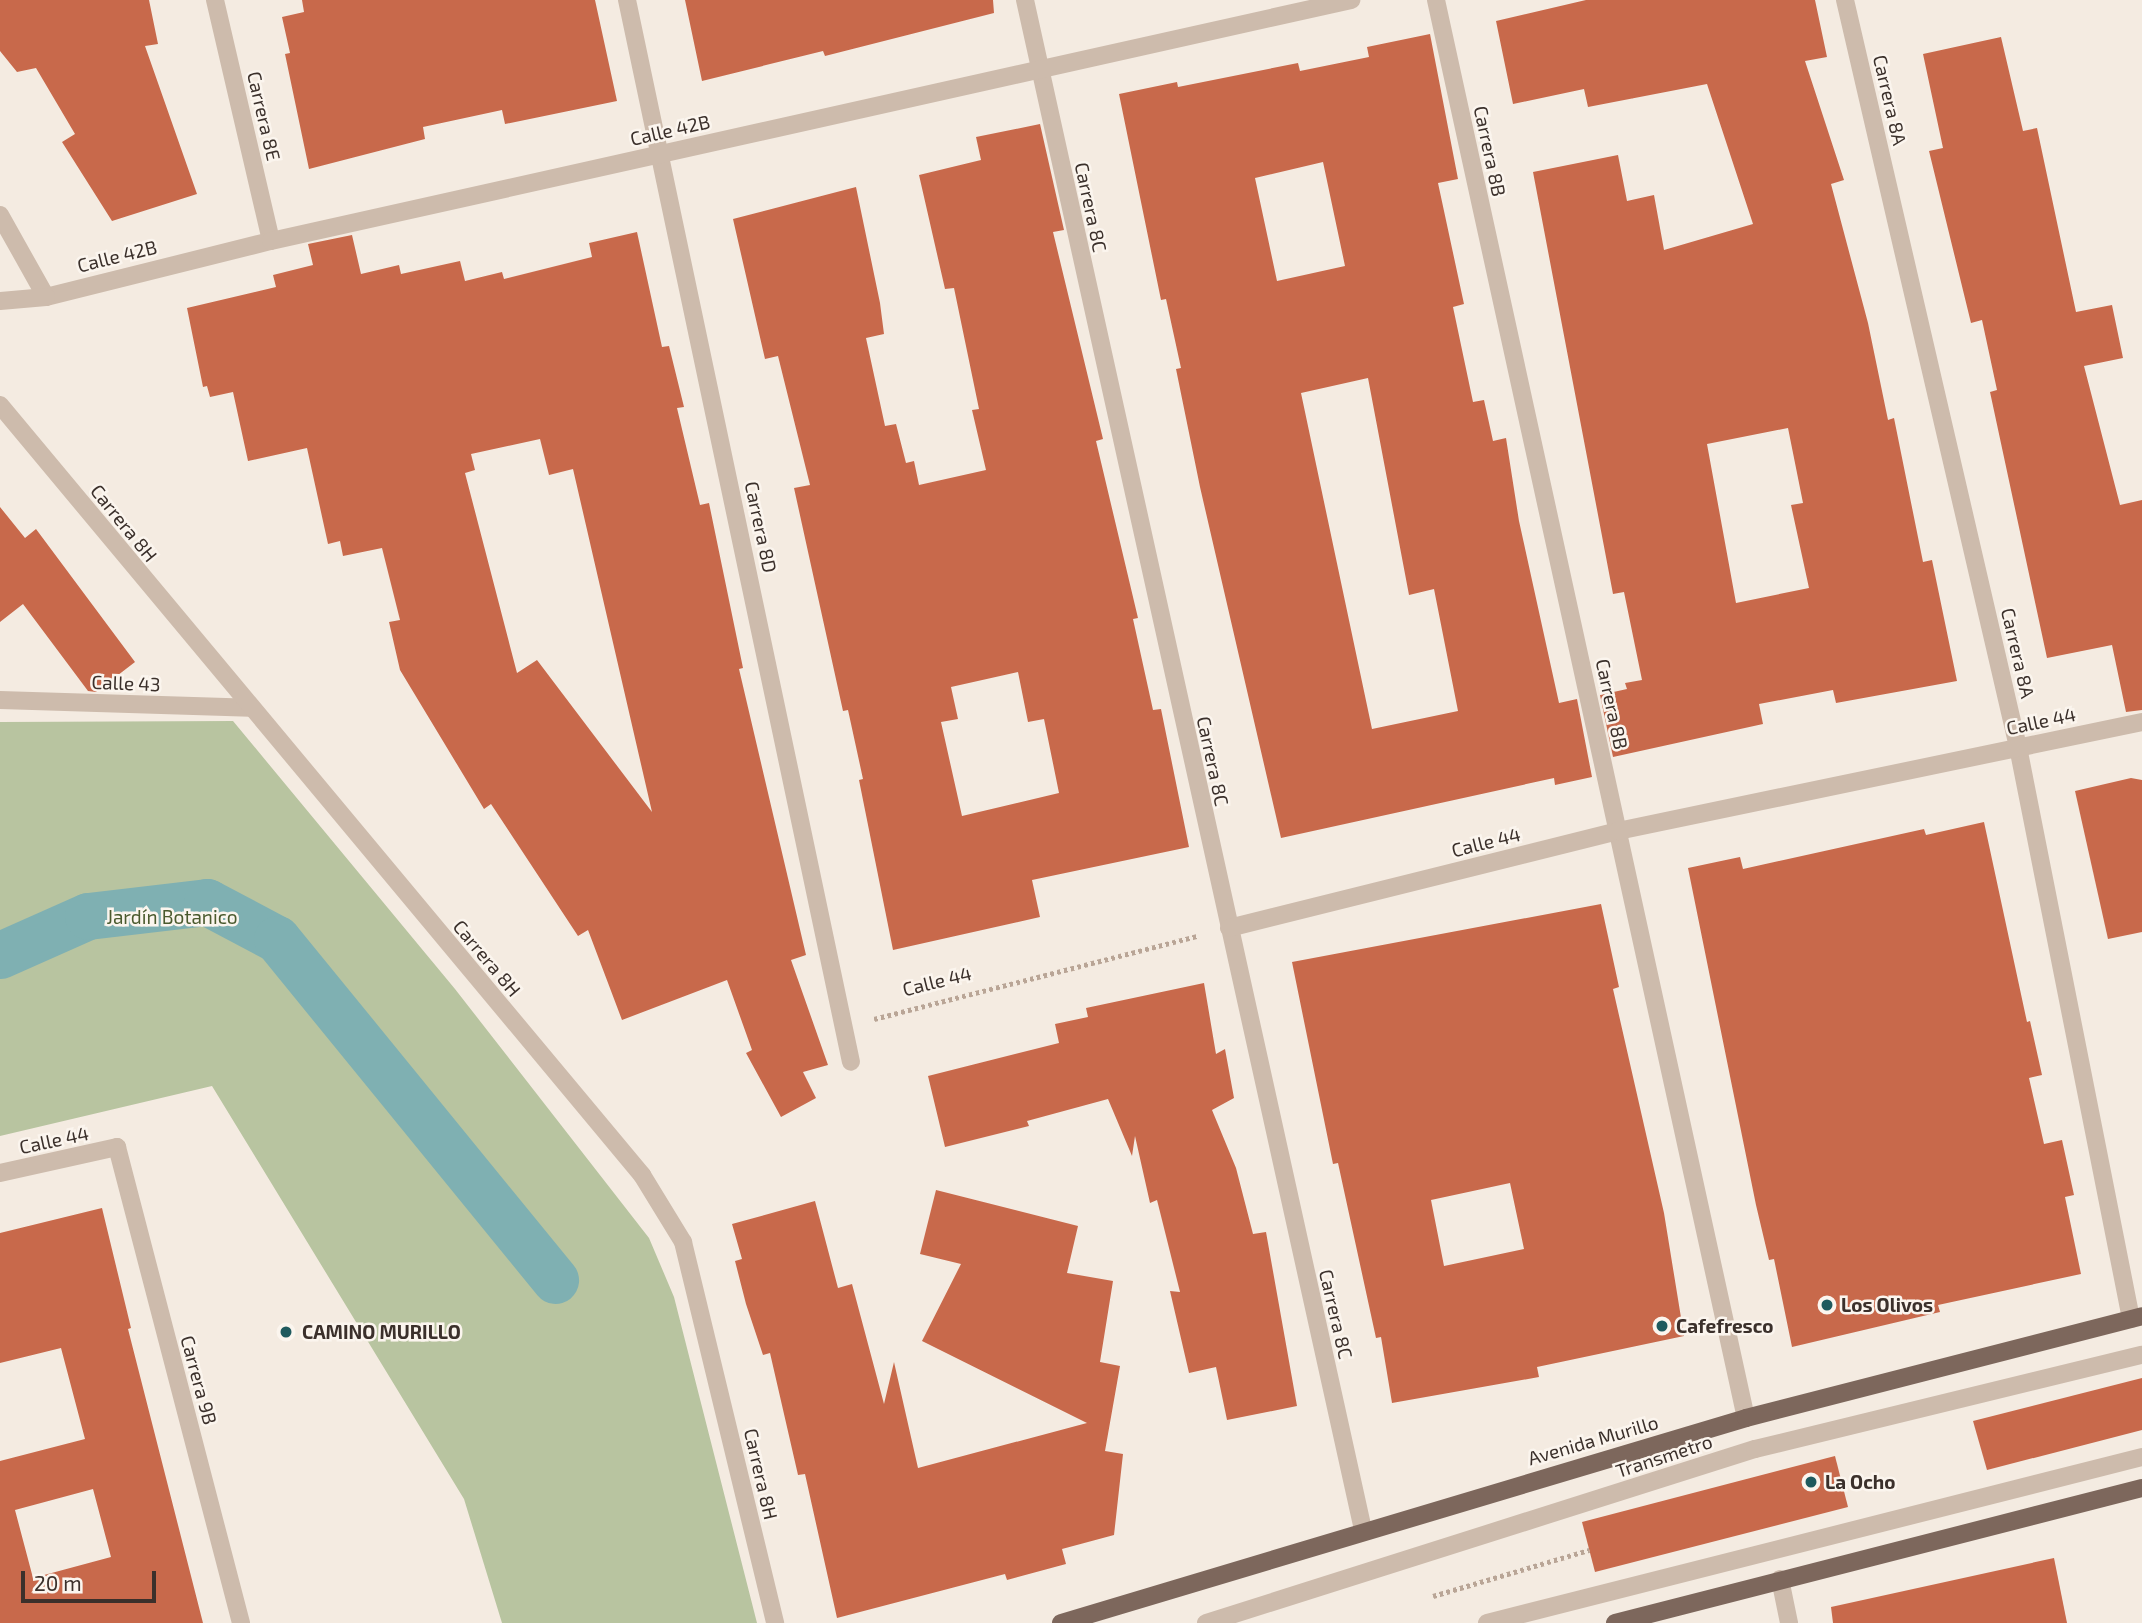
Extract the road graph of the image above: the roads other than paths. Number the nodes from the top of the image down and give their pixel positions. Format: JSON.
{"nodes":[{"id":1,"x":215,"y":0,"type":"edge"},
{"id":2,"x":627,"y":0,"type":"edge"},
{"id":3,"x":1025,"y":0,"type":"edge"},
{"id":4,"x":1351,"y":0,"type":"edge"},
{"id":5,"x":1436,"y":0,"type":"edge"},
{"id":6,"x":1845,"y":0,"type":"edge"},
{"id":7,"x":1039,"y":69,"type":"junction"},
{"id":8,"x":660,"y":154,"type":"junction"},
{"id":9,"x":0,"y":215,"type":"edge"},
{"id":10,"x":271,"y":241,"type":"junction"},
{"id":11,"x":46,"y":297,"type":"junction"},
{"id":12,"x":0,"y":301,"type":"edge"},
{"id":13,"x":0,"y":405,"type":"edge"},
{"id":14,"x":0,"y":700,"type":"edge"},
{"id":15,"x":250,"y":708,"type":"junction"},
{"id":16,"x":2142,"y":722,"type":"edge"},
{"id":17,"x":2018,"y":747,"type":"junction"},
{"id":18,"x":1618,"y":831,"type":"junction"},
{"id":19,"x":1229,"y":928,"type":"junction"},
{"id":20,"x":851,"y":1062,"type":"dead end"},
{"id":21,"x":117,"y":1147,"type":"joint"},
{"id":22,"x":0,"y":1173,"type":"edge"},
{"id":23,"x":2136,"y":1317,"type":"edge"},
{"id":24,"x":2142,"y":1355,"type":"edge"},
{"id":25,"x":1746,"y":1418,"type":"junction"},
{"id":26,"x":2142,"y":1457,"type":"edge"},
{"id":27,"x":2142,"y":1488,"type":"edge"},
{"id":28,"x":1363,"y":1530,"type":"junction"},
{"id":29,"x":1780,"y":1579,"type":"junction"},
{"id":30,"x":241,"y":1623,"type":"edge"},
{"id":31,"x":775,"y":1623,"type":"edge"},
{"id":32,"x":1061,"y":1623,"type":"edge"},
{"id":33,"x":1206,"y":1623,"type":"edge"},
{"id":34,"x":1487,"y":1623,"type":"edge"},
{"id":35,"x":1615,"y":1623,"type":"edge"},
{"id":36,"x":1789,"y":1623,"type":"edge"}],
"edges":[{"from":1,"to":10,"type":"street","name":"Carrera 8E"},
{"from":2,"to":8,"type":"street","name":"Carrera 8D"},
{"from":3,"to":7,"type":"street","name":"Carrera 8C"},
{"from":4,"to":7,"type":"street","name":"Calle 42B"},
{"from":5,"to":18,"type":"street","name":"Carrera 8B"},
{"from":6,"to":17,"type":"street","name":"Carrera 8A"},
{"from":7,"to":8,"type":"street","name":"Calle 42B"},
{"from":7,"to":19,"type":"street","name":"Carrera 8C"},
{"from":8,"to":10,"type":"street","name":"Calle 42B"},
{"from":8,"to":20,"type":"street","name":"Carrera 8D"},
{"from":9,"to":11,"type":"street"},
{"from":10,"to":11,"type":"street","name":"Calle 42B"},
{"from":11,"to":12,"type":"street","name":"Calle 42B"},
{"from":13,"to":15,"type":"street","name":"Carrera 8H"},
{"from":14,"to":15,"type":"street","name":"Calle 43"},
{"from":15,"to":31,"type":"street","name":"Carrera 8H"},
{"from":16,"to":17,"type":"street","name":"Calle 44"},
{"from":17,"to":18,"type":"street","name":"Calle 44"},
{"from":17,"to":23,"type":"street","name":"Carrera 8A"},
{"from":18,"to":19,"type":"street","name":"Calle 44"},
{"from":18,"to":25,"type":"street","name":"Carrera 8B"},
{"from":19,"to":28,"type":"street","name":"Carrera 8C"},
{"from":21,"to":22,"type":"street","name":"Calle 44"},
{"from":21,"to":30,"type":"street","name":"Carrera 9B"},
{"from":23,"to":25,"type":"main road","name":"Avenida Murillo"},
{"from":24,"to":33,"type":"street","name":"Transmetro"},
{"from":25,"to":28,"type":"main road","name":"Avenida Murillo"},
{"from":26,"to":34,"type":"street"},
{"from":27,"to":29,"type":"main road"},
{"from":28,"to":32,"type":"main road","name":"Avenida Murillo"},
{"from":29,"to":35,"type":"main road"},
{"from":29,"to":36,"type":"street"}]}
